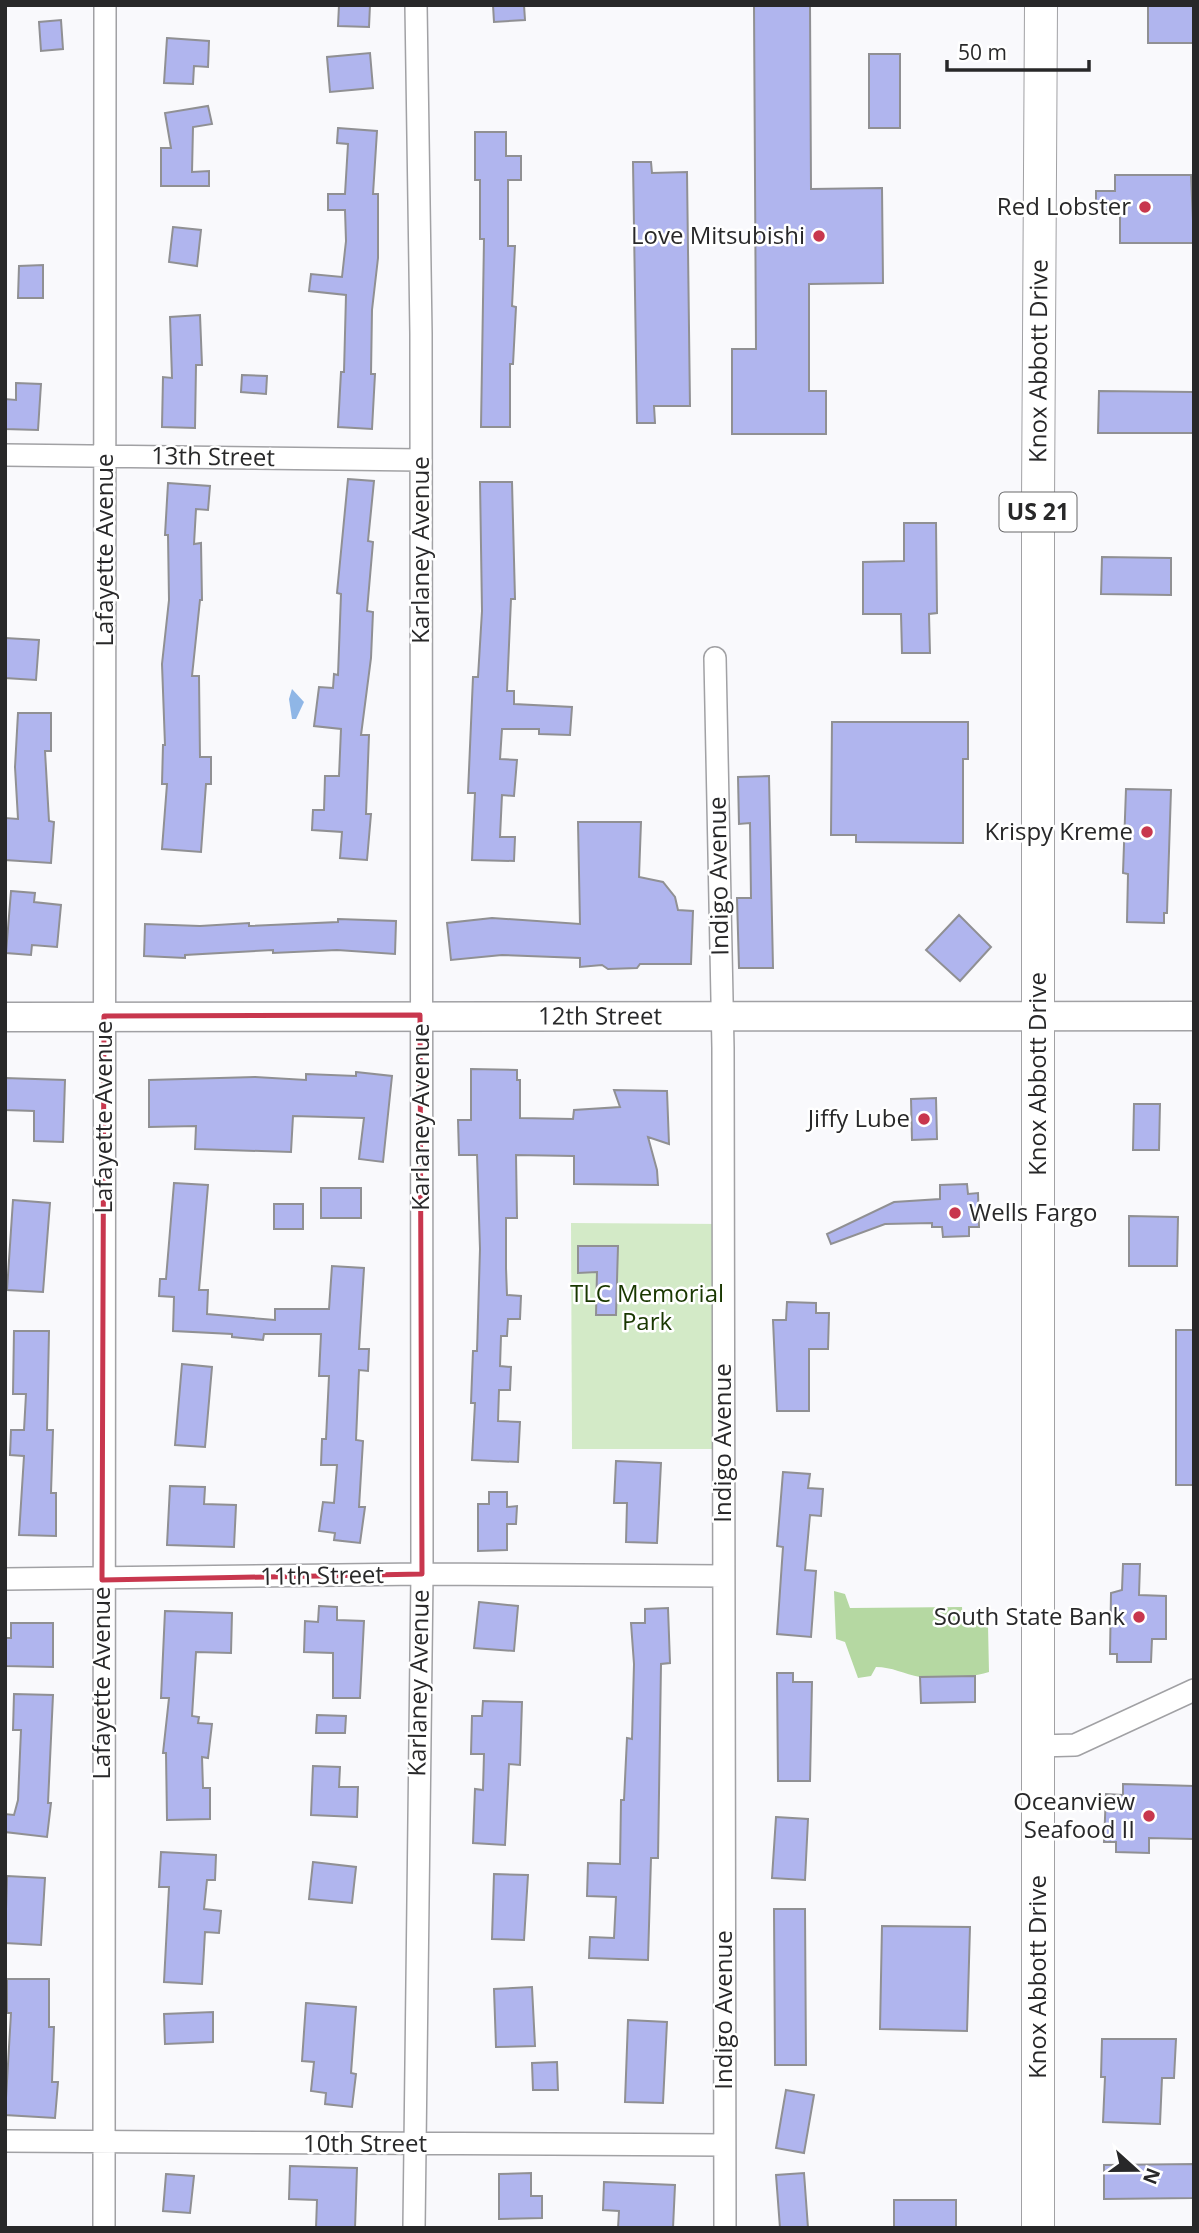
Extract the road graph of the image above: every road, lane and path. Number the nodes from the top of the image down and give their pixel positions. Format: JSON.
{"nodes":[{"id":1,"x":105,"y":5,"type":"edge"},
{"id":2,"x":416,"y":5,"type":"edge"},
{"id":3,"x":1041,"y":5,"type":"edge"},
{"id":4,"x":5,"y":455,"type":"edge"},
{"id":5,"x":105,"y":456,"type":"junction"},
{"id":6,"x":422,"y":460,"type":"junction"},
{"id":7,"x":715,"y":657,"type":"dead end"},
{"id":8,"x":420,"y":1015,"type":"junction"},
{"id":9,"x":104,"y":1016,"type":"junction"},
{"id":10,"x":1194,"y":1016,"type":"edge"},
{"id":11,"x":5,"y":1017,"type":"edge"},
{"id":12,"x":722,"y":1018,"type":"junction"},
{"id":13,"x":1038,"y":1018,"type":"junction"},
{"id":14,"x":422,"y":1574,"type":"junction"},
{"id":15,"x":723,"y":1576,"type":"junction"},
{"id":16,"x":5,"y":1579,"type":"edge"},
{"id":17,"x":102,"y":1580,"type":"junction"},
{"id":18,"x":1194,"y":1690,"type":"edge"},
{"id":19,"x":1038,"y":1746,"type":"junction"},
{"id":20,"x":5,"y":2141,"type":"edge"},
{"id":21,"x":104,"y":2142,"type":"junction"},
{"id":22,"x":415,"y":2144,"type":"junction"},
{"id":23,"x":724,"y":2145,"type":"junction"},
{"id":24,"x":104,"y":2228,"type":"edge"},
{"id":25,"x":414,"y":2228,"type":"edge"},
{"id":26,"x":724,"y":2228,"type":"edge"},
{"id":27,"x":1038,"y":2228,"type":"edge"}],
"edges":[{"from":1,"to":5,"type":"street","name":"Lafayette Avenue"},
{"from":2,"to":6,"type":"street","name":"Karlaney Avenue"},
{"from":3,"to":13,"type":"main road","name":"Knox Abbott Drive","number":"US 21"},
{"from":4,"to":5,"type":"street","name":"13th Street"},
{"from":5,"to":6,"type":"street","name":"13th Street"},
{"from":5,"to":9,"type":"street","name":"Lafayette Avenue"},
{"from":6,"to":8,"type":"street","name":"Karlaney Avenue"},
{"from":7,"to":12,"type":"street","name":"Indigo Avenue"},
{"from":8,"to":9,"type":"main road","name":"12th Street"},
{"from":8,"to":12,"type":"main road","name":"12th Street"},
{"from":8,"to":14,"type":"street","name":"Karlaney Avenue"},
{"from":9,"to":11,"type":"main road","name":"12th Street"},
{"from":9,"to":17,"type":"street","name":"Lafayette Avenue"},
{"from":10,"to":13,"type":"main road","name":"12th Street"},
{"from":12,"to":13,"type":"main road","name":"12th Street"},
{"from":12,"to":15,"type":"street","name":"Indigo Avenue"},
{"from":13,"to":19,"type":"main road","name":"Knox Abbott Drive","number":"US 21"},
{"from":14,"to":15,"type":"street","name":"11th Street"},
{"from":14,"to":17,"type":"street","name":"11th Street"},
{"from":14,"to":22,"type":"street","name":"Karlaney Avenue"},
{"from":15,"to":23,"type":"street","name":"Indigo Avenue"},
{"from":16,"to":17,"type":"street","name":"11th Street"},
{"from":17,"to":21,"type":"street","name":"Lafayette Avenue"},
{"from":18,"to":19,"type":"street"},
{"from":19,"to":27,"type":"main road","name":"Knox Abbott Drive","number":"US 21"},
{"from":20,"to":21,"type":"street","name":"10th Street"},
{"from":21,"to":22,"type":"street","name":"10th Street"},
{"from":21,"to":24,"type":"street","name":"Lafayette Avenue"},
{"from":22,"to":23,"type":"street","name":"10th Street"},
{"from":22,"to":25,"type":"street","name":"Karlaney Avenue"},
{"from":23,"to":26,"type":"street","name":"Indigo Avenue"}]}
